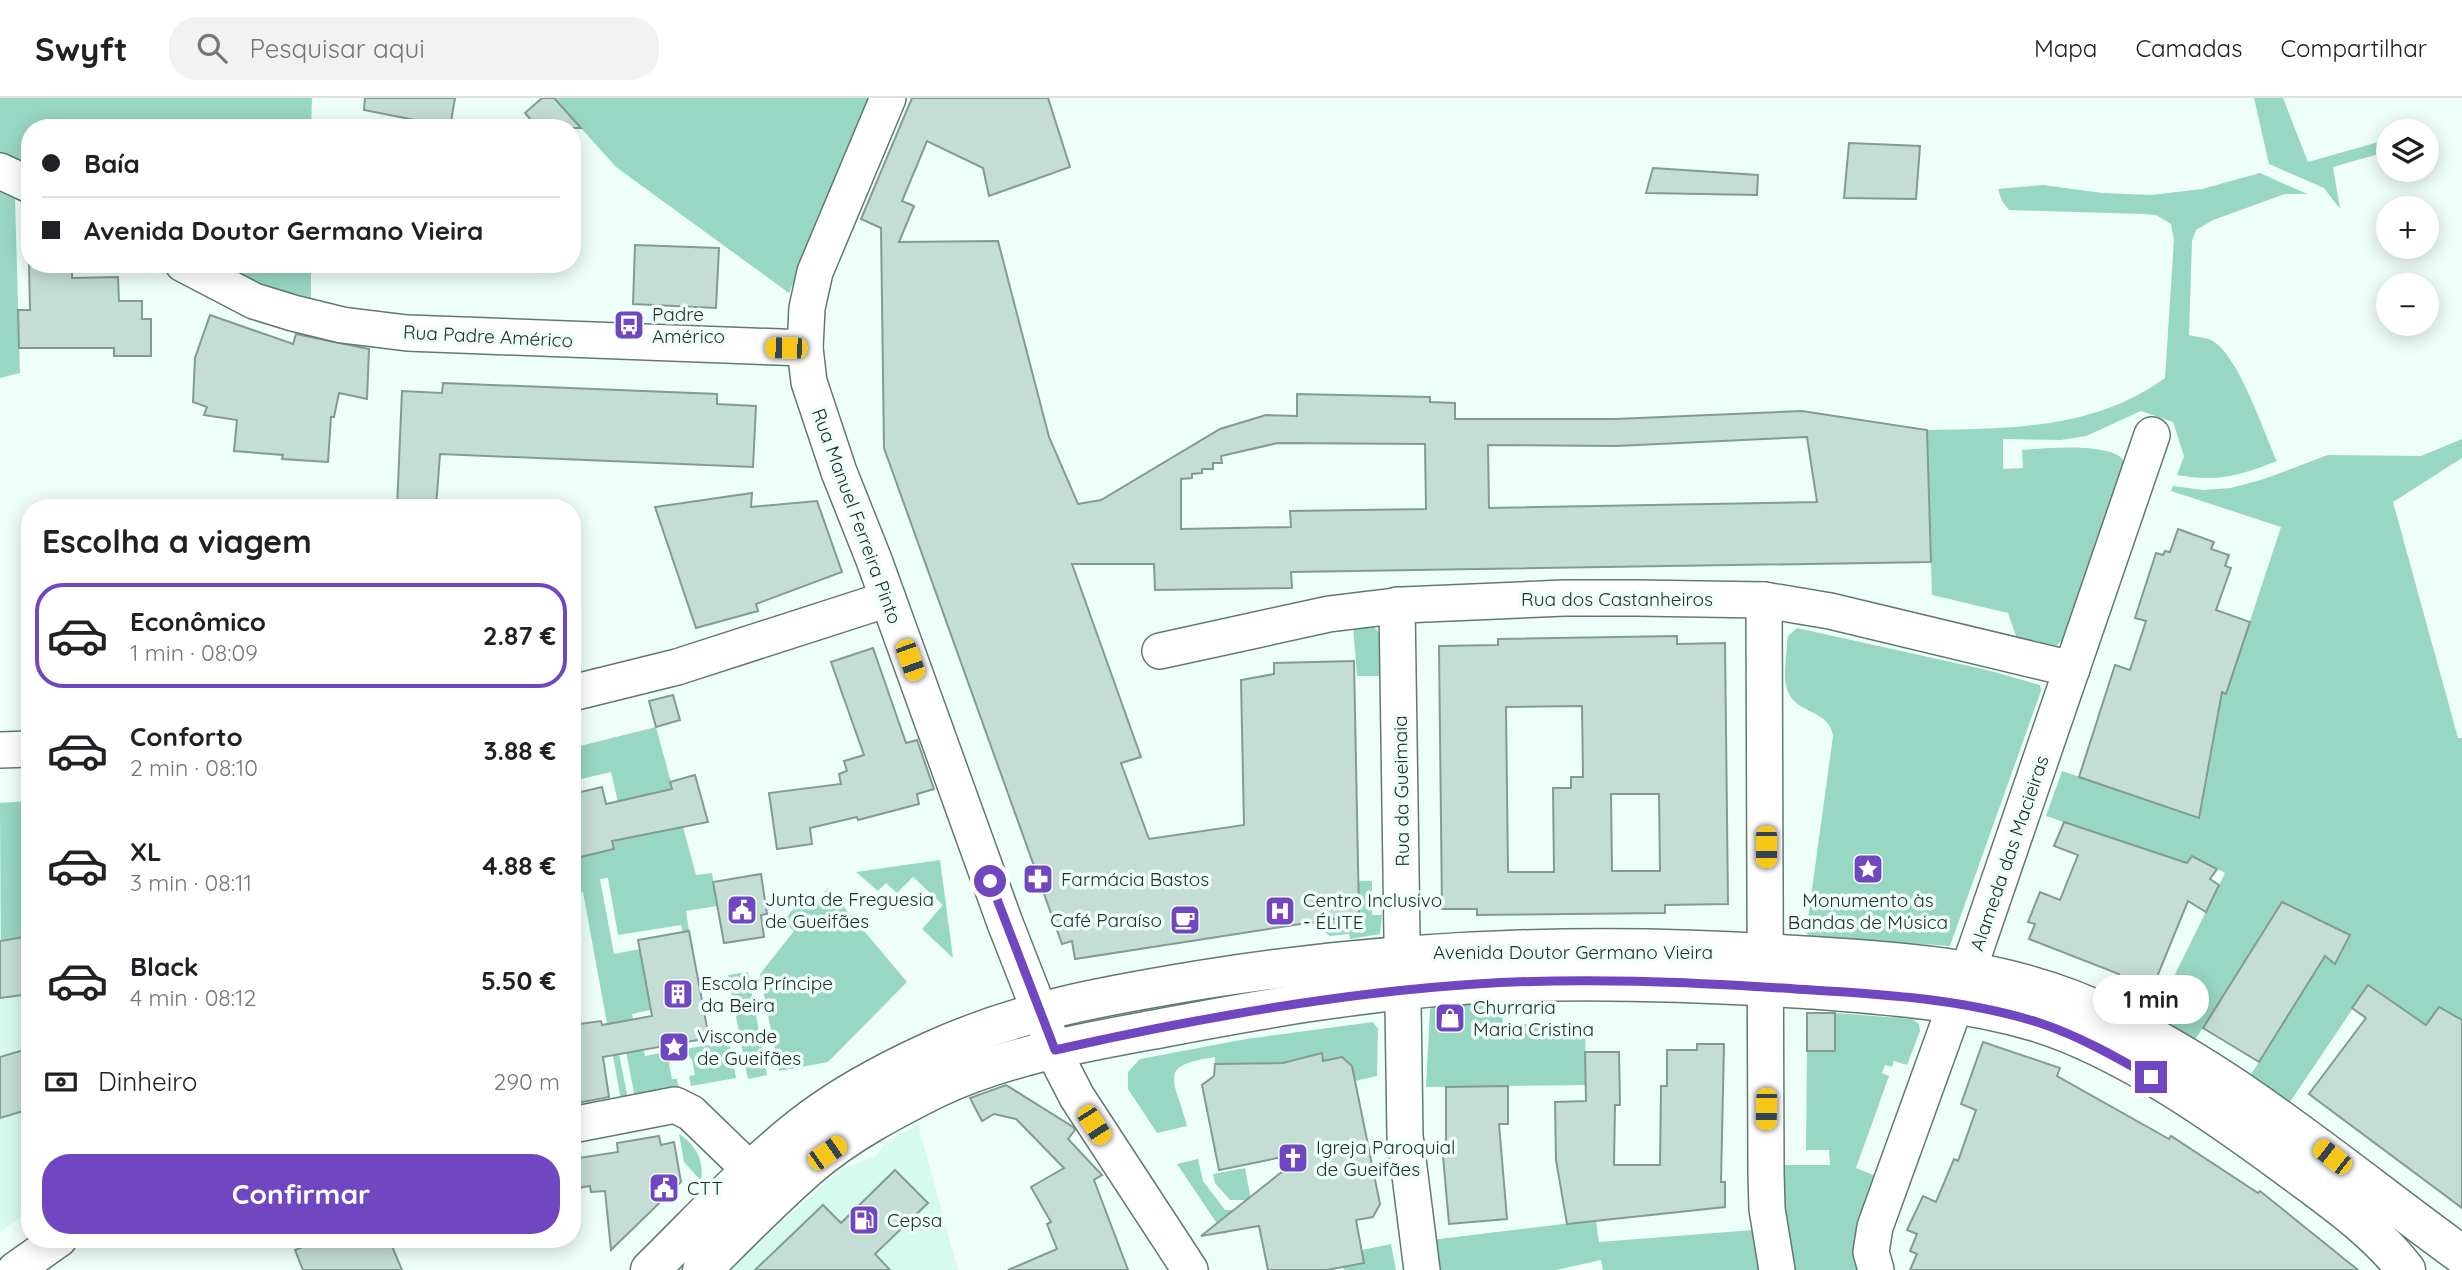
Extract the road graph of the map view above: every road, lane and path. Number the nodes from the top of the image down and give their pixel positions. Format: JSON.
{"nodes":[{"id":1,"x":888,"y":98,"type":"edge"},
{"id":2,"x":0,"y":171,"type":"edge"},
{"id":3,"x":21,"y":181,"type":"edge"},
{"id":4,"x":200,"y":273,"type":"edge"},
{"id":5,"x":805,"y":348,"type":"junction"},
{"id":6,"x":2152,"y":435,"type":"dead end"},
{"id":7,"x":888,"y":599,"type":"junction"},
{"id":8,"x":1764,"y":600,"type":"junction"},
{"id":9,"x":1397,"y":605,"type":"junction"},
{"id":10,"x":1160,"y":651,"type":"dead end"},
{"id":11,"x":2072,"y":669,"type":"junction"},
{"id":12,"x":581,"y":691,"type":"edge"},
{"id":13,"x":21,"y":749,"type":"edge"},
{"id":14,"x":0,"y":750,"type":"edge"},
{"id":15,"x":1767,"y":970,"type":"junction"},
{"id":16,"x":1404,"y":972,"type":"junction"},
{"id":17,"x":1962,"y":987,"type":"junction"},
{"id":18,"x":1040,"y":1010,"type":"junction"},
{"id":19,"x":1055,"y":1050,"type":"junction"},
{"id":20,"x":581,"y":1123,"type":"edge"},
{"id":21,"x":764,"y":1184,"type":"junction"},
{"id":22,"x":46,"y":1248,"type":"edge"},
{"id":23,"x":2462,"y":1255,"type":"edge"},
{"id":24,"x":15,"y":1270,"type":"edge"},
{"id":25,"x":650,"y":1270,"type":"edge"},
{"id":26,"x":702,"y":1270,"type":"edge"},
{"id":27,"x":1189,"y":1270,"type":"edge"},
{"id":28,"x":1422,"y":1270,"type":"edge"},
{"id":29,"x":1777,"y":1270,"type":"edge"},
{"id":30,"x":1876,"y":1270,"type":"edge"},
{"id":31,"x":2406,"y":1270,"type":"edge"}],
"edges":[{"from":1,"to":5,"type":"street","name":"Rua Manuel Ferreira Pinto"},
{"from":2,"to":3,"type":"street"},
{"from":4,"to":5,"type":"street","name":"Rua Padre Américo"},
{"from":5,"to":7,"type":"street","name":"Rua Manuel Ferreira Pinto"},
{"from":6,"to":11,"type":"street","name":"Alameda das Macieiras"},
{"from":7,"to":12,"type":"street"},
{"from":7,"to":18,"type":"street","name":"Rua Manuel Ferreira Pinto"},
{"from":8,"to":9,"type":"street","name":"Rua dos Castanheiros"},
{"from":8,"to":11,"type":"street","name":"Rua dos Castanheiros"},
{"from":8,"to":15,"type":"street"},
{"from":9,"to":10,"type":"street","name":"Rua dos Castanheiros"},
{"from":9,"to":16,"type":"street","name":"Rua da Gueimaia"},
{"from":11,"to":17,"type":"street","name":"Alameda das Macieiras"},
{"from":13,"to":14,"type":"street"},
{"from":15,"to":16,"type":"main road","name":"Avenida Doutor Germano Vieira"},
{"from":15,"to":17,"type":"main road","name":"Avenida Doutor Germano Vieira"},
{"from":15,"to":29,"type":"street"},
{"from":16,"to":18,"type":"main road","name":"Avenida Doutor Germano Vieira"},
{"from":16,"to":19,"type":"main road","name":"Avenida Doutor Germano Vieira"},
{"from":16,"to":28,"type":"street","name":"Rua da Gueimaia"},
{"from":17,"to":23,"type":"main road","name":"Avenida Doutor Germano Vieira"},
{"from":17,"to":30,"type":"street","name":"Alameda das Macieiras"},
{"from":17,"to":31,"type":"main road","name":"Avenida Doutor Germano Vieira"},
{"from":18,"to":19,"type":"street","name":"Rua Manuel Ferreira Pinto"},
{"from":18,"to":21,"type":"main road","name":"Avenida Doutor Germano Vieira"},
{"from":19,"to":21,"type":"main road","name":"Avenida Doutor Germano Vieira"},
{"from":19,"to":27,"type":"street","name":"Rua Manuel Ferreira Pinto"},
{"from":20,"to":21,"type":"street"},
{"from":21,"to":25,"type":"main road","name":"Avenida Doutor Germano Vieira"},
{"from":21,"to":26,"type":"main road","name":"Avenida Doutor Germano Vieira"},
{"from":22,"to":24,"type":"street"}]}
